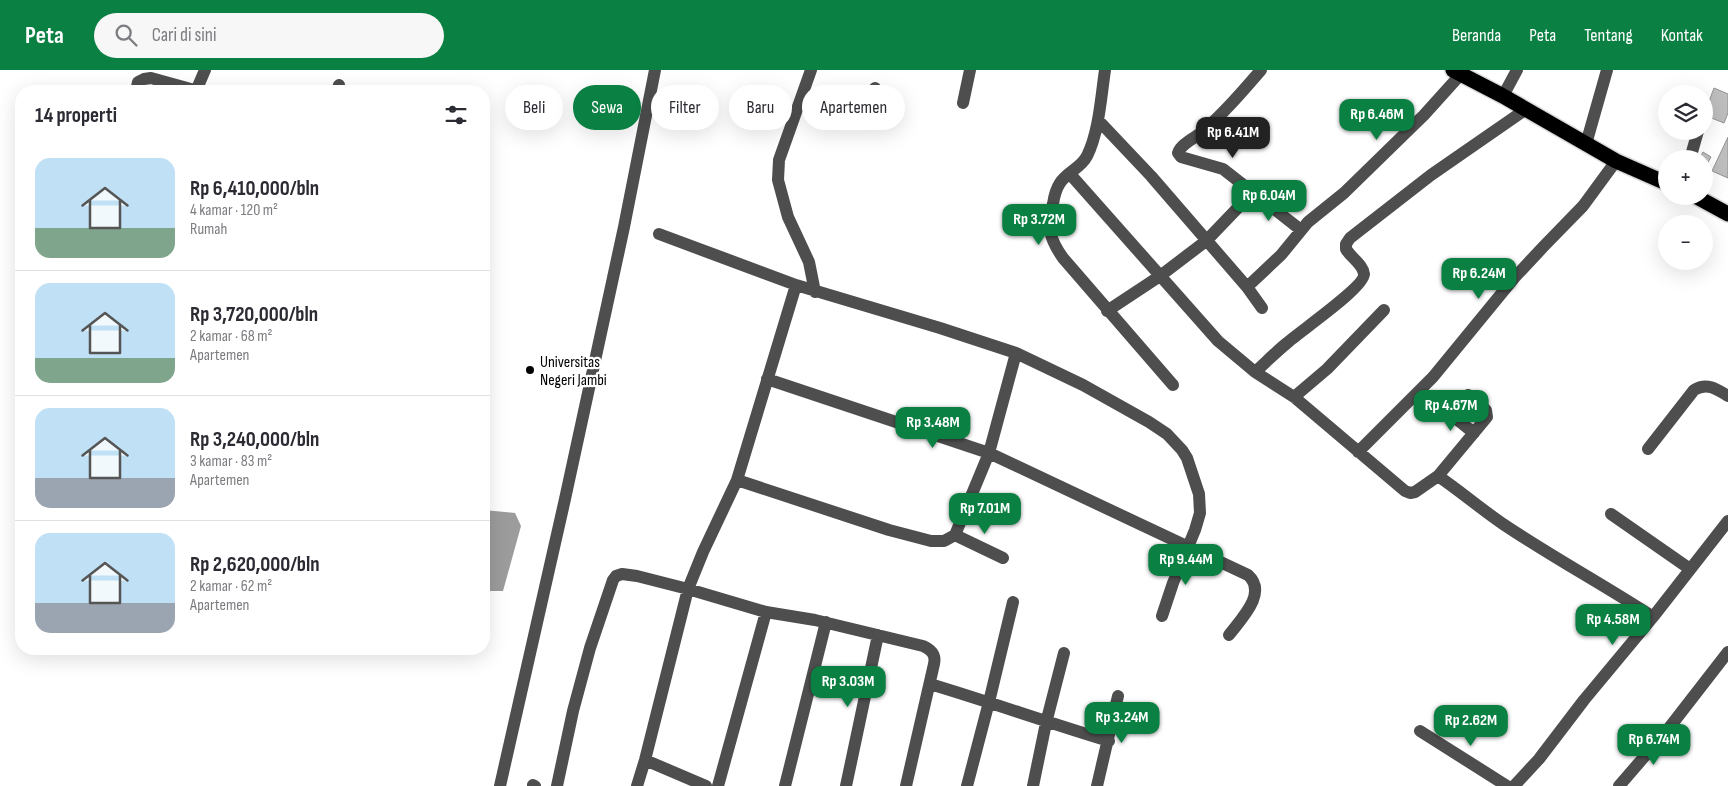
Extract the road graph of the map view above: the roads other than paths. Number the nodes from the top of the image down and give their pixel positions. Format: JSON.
{"nodes":[{"id":1,"x":204,"y":70,"type":"edge"},
{"id":2,"x":655,"y":70,"type":"edge"},
{"id":3,"x":812,"y":70,"type":"edge"},
{"id":4,"x":970,"y":70,"type":"edge"},
{"id":5,"x":1105,"y":70,"type":"edge"},
{"id":6,"x":1261,"y":70,"type":"edge"},
{"id":7,"x":1517,"y":70,"type":"edge"},
{"id":8,"x":1607,"y":70,"type":"edge"},
{"id":9,"x":1457,"y":72,"type":"edge"},
{"id":10,"x":137,"y":85,"type":"edge"},
{"id":11,"x":175,"y":85,"type":"edge"},
{"id":12,"x":198,"y":85,"type":"edge"},
{"id":13,"x":1503,"y":96,"type":"junction"},
{"id":14,"x":963,"y":103,"type":"dead end"},
{"id":15,"x":800,"y":105,"type":"joint"},
{"id":16,"x":1525,"y":110,"type":"junction"},
{"id":17,"x":1098,"y":120,"type":"junction"},
{"id":18,"x":1586,"y":144,"type":"junction"},
{"id":19,"x":1616,"y":161,"type":"junction"},
{"id":20,"x":1070,"y":174,"type":"junction"},
{"id":21,"x":1658,"y":179,"type":"edge"},
{"id":22,"x":1253,"y":192,"type":"junction"},
{"id":23,"x":1712,"y":205,"type":"edge"},
{"id":24,"x":1728,"y":214,"type":"edge"},
{"id":25,"x":1301,"y":230,"type":"junction"},
{"id":26,"x":659,"y":234,"type":"dead end"},
{"id":27,"x":1206,"y":241,"type":"junction"},
{"id":28,"x":1160,"y":276,"type":"junction"},
{"id":29,"x":796,"y":285,"type":"junction"},
{"id":30,"x":1247,"y":287,"type":"junction"},
{"id":31,"x":815,"y":292,"type":"junction"},
{"id":32,"x":1262,"y":308,"type":"dead end"},
{"id":33,"x":1384,"y":310,"type":"dead end"},
{"id":34,"x":1107,"y":311,"type":"junction"},
{"id":35,"x":1016,"y":353,"type":"junction"},
{"id":36,"x":1255,"y":372,"type":"junction"},
{"id":37,"x":767,"y":379,"type":"junction"},
{"id":38,"x":1173,"y":385,"type":"dead end"},
{"id":39,"x":1468,"y":395,"type":"dead end"},
{"id":40,"x":1728,"y":396,"type":"edge"},
{"id":41,"x":1294,"y":397,"type":"junction"},
{"id":42,"x":1444,"y":409,"type":"dead end"},
{"id":43,"x":1474,"y":433,"type":"junction"},
{"id":44,"x":1648,"y":449,"type":"dead end"},
{"id":45,"x":1358,"y":452,"type":"junction"},
{"id":46,"x":989,"y":454,"type":"junction"},
{"id":47,"x":1438,"y":476,"type":"junction"},
{"id":48,"x":737,"y":480,"type":"junction"},
{"id":49,"x":1611,"y":514,"type":"dead end"},
{"id":50,"x":1728,"y":521,"type":"edge"},
{"id":51,"x":955,"y":535,"type":"junction"},
{"id":52,"x":1187,"y":548,"type":"junction"},
{"id":53,"x":1003,"y":558,"type":"dead end"},
{"id":54,"x":1690,"y":569,"type":"junction"},
{"id":55,"x":688,"y":589,"type":"junction"},
{"id":56,"x":1013,"y":602,"type":"dead end"},
{"id":57,"x":766,"y":612,"type":"junction"},
{"id":58,"x":1162,"y":616,"type":"dead end"},
{"id":59,"x":1654,"y":617,"type":"junction"},
{"id":60,"x":826,"y":622,"type":"junction"},
{"id":61,"x":878,"y":635,"type":"junction"},
{"id":62,"x":1229,"y":635,"type":"dead end"},
{"id":63,"x":1728,"y":652,"type":"edge"},
{"id":64,"x":1064,"y":653,"type":"dead end"},
{"id":65,"x":930,"y":684,"type":"junction"},
{"id":66,"x":1118,"y":696,"type":"dead end"},
{"id":67,"x":989,"y":702,"type":"junction"},
{"id":68,"x":1046,"y":723,"type":"junction"},
{"id":69,"x":1420,"y":731,"type":"dead end"},
{"id":70,"x":1108,"y":741,"type":"junction"},
{"id":71,"x":645,"y":760,"type":"junction"},
{"id":72,"x":500,"y":786,"type":"edge"},
{"id":73,"x":558,"y":786,"type":"edge"},
{"id":74,"x":637,"y":786,"type":"edge"},
{"id":75,"x":706,"y":786,"type":"edge"},
{"id":76,"x":718,"y":786,"type":"edge"},
{"id":77,"x":784,"y":786,"type":"edge"},
{"id":78,"x":846,"y":786,"type":"edge"},
{"id":79,"x":906,"y":786,"type":"edge"},
{"id":80,"x":967,"y":786,"type":"edge"},
{"id":81,"x":1033,"y":786,"type":"edge"},
{"id":82,"x":1097,"y":786,"type":"edge"},
{"id":83,"x":1507,"y":786,"type":"edge"},
{"id":84,"x":1514,"y":786,"type":"edge"},
{"id":85,"x":1619,"y":786,"type":"edge"}],
"edges":[{"from":1,"to":12,"type":"street"},
{"from":2,"to":72,"type":"street"},
{"from":3,"to":15,"type":"street"},
{"from":4,"to":14,"type":"street"},
{"from":5,"to":17,"type":"street"},
{"from":6,"to":22,"type":"street"},
{"from":7,"to":13,"type":"street"},
{"from":8,"to":18,"type":"street"},
{"from":9,"to":13,"type":"highway"},
{"from":9,"to":25,"type":"street"},
{"from":10,"to":11,"type":"street"},
{"from":13,"to":16,"type":"highway"},
{"from":15,"to":31,"type":"street"},
{"from":16,"to":18,"type":"highway"},
{"from":16,"to":36,"type":"street"},
{"from":17,"to":20,"type":"street"},
{"from":17,"to":27,"type":"street"},
{"from":18,"to":19,"type":"highway"},
{"from":19,"to":21,"type":"highway"},
{"from":19,"to":45,"type":"street"},
{"from":20,"to":28,"type":"street"},
{"from":20,"to":34,"type":"street"},
{"from":22,"to":25,"type":"street"},
{"from":22,"to":27,"type":"street"},
{"from":23,"to":24,"type":"highway"},
{"from":25,"to":30,"type":"street"},
{"from":26,"to":29,"type":"street"},
{"from":27,"to":28,"type":"street"},
{"from":27,"to":30,"type":"street"},
{"from":28,"to":34,"type":"street"},
{"from":28,"to":36,"type":"street"},
{"from":29,"to":31,"type":"street"},
{"from":29,"to":37,"type":"street"},
{"from":30,"to":32,"type":"street"},
{"from":31,"to":35,"type":"street"},
{"from":33,"to":41,"type":"street"},
{"from":34,"to":38,"type":"street"},
{"from":35,"to":46,"type":"street"},
{"from":35,"to":52,"type":"street"},
{"from":36,"to":41,"type":"street"},
{"from":37,"to":46,"type":"street"},
{"from":37,"to":48,"type":"street"},
{"from":39,"to":43,"type":"street"},
{"from":40,"to":44,"type":"street"},
{"from":41,"to":45,"type":"street"},
{"from":42,"to":43,"type":"street"},
{"from":43,"to":47,"type":"street"},
{"from":45,"to":47,"type":"street"},
{"from":46,"to":51,"type":"street"},
{"from":46,"to":52,"type":"street"},
{"from":47,"to":59,"type":"street"},
{"from":48,"to":51,"type":"street"},
{"from":48,"to":55,"type":"street"},
{"from":49,"to":54,"type":"street"},
{"from":50,"to":54,"type":"street"},
{"from":51,"to":53,"type":"street"},
{"from":52,"to":58,"type":"street"},
{"from":52,"to":62,"type":"street"},
{"from":54,"to":59,"type":"street"},
{"from":55,"to":57,"type":"street"},
{"from":55,"to":71,"type":"street"},
{"from":55,"to":73,"type":"street"},
{"from":56,"to":67,"type":"street"},
{"from":57,"to":60,"type":"street"},
{"from":57,"to":76,"type":"street"},
{"from":59,"to":84,"type":"street"},
{"from":60,"to":61,"type":"street"},
{"from":60,"to":77,"type":"street"},
{"from":61,"to":65,"type":"street"},
{"from":61,"to":78,"type":"street"},
{"from":63,"to":85,"type":"street"},
{"from":64,"to":68,"type":"street"},
{"from":65,"to":67,"type":"street"},
{"from":65,"to":79,"type":"street"},
{"from":66,"to":70,"type":"street"},
{"from":67,"to":68,"type":"street"},
{"from":67,"to":80,"type":"street"},
{"from":68,"to":70,"type":"street"},
{"from":68,"to":81,"type":"street"},
{"from":69,"to":83,"type":"street"},
{"from":70,"to":82,"type":"street"},
{"from":71,"to":74,"type":"street"},
{"from":71,"to":75,"type":"street"}]}
